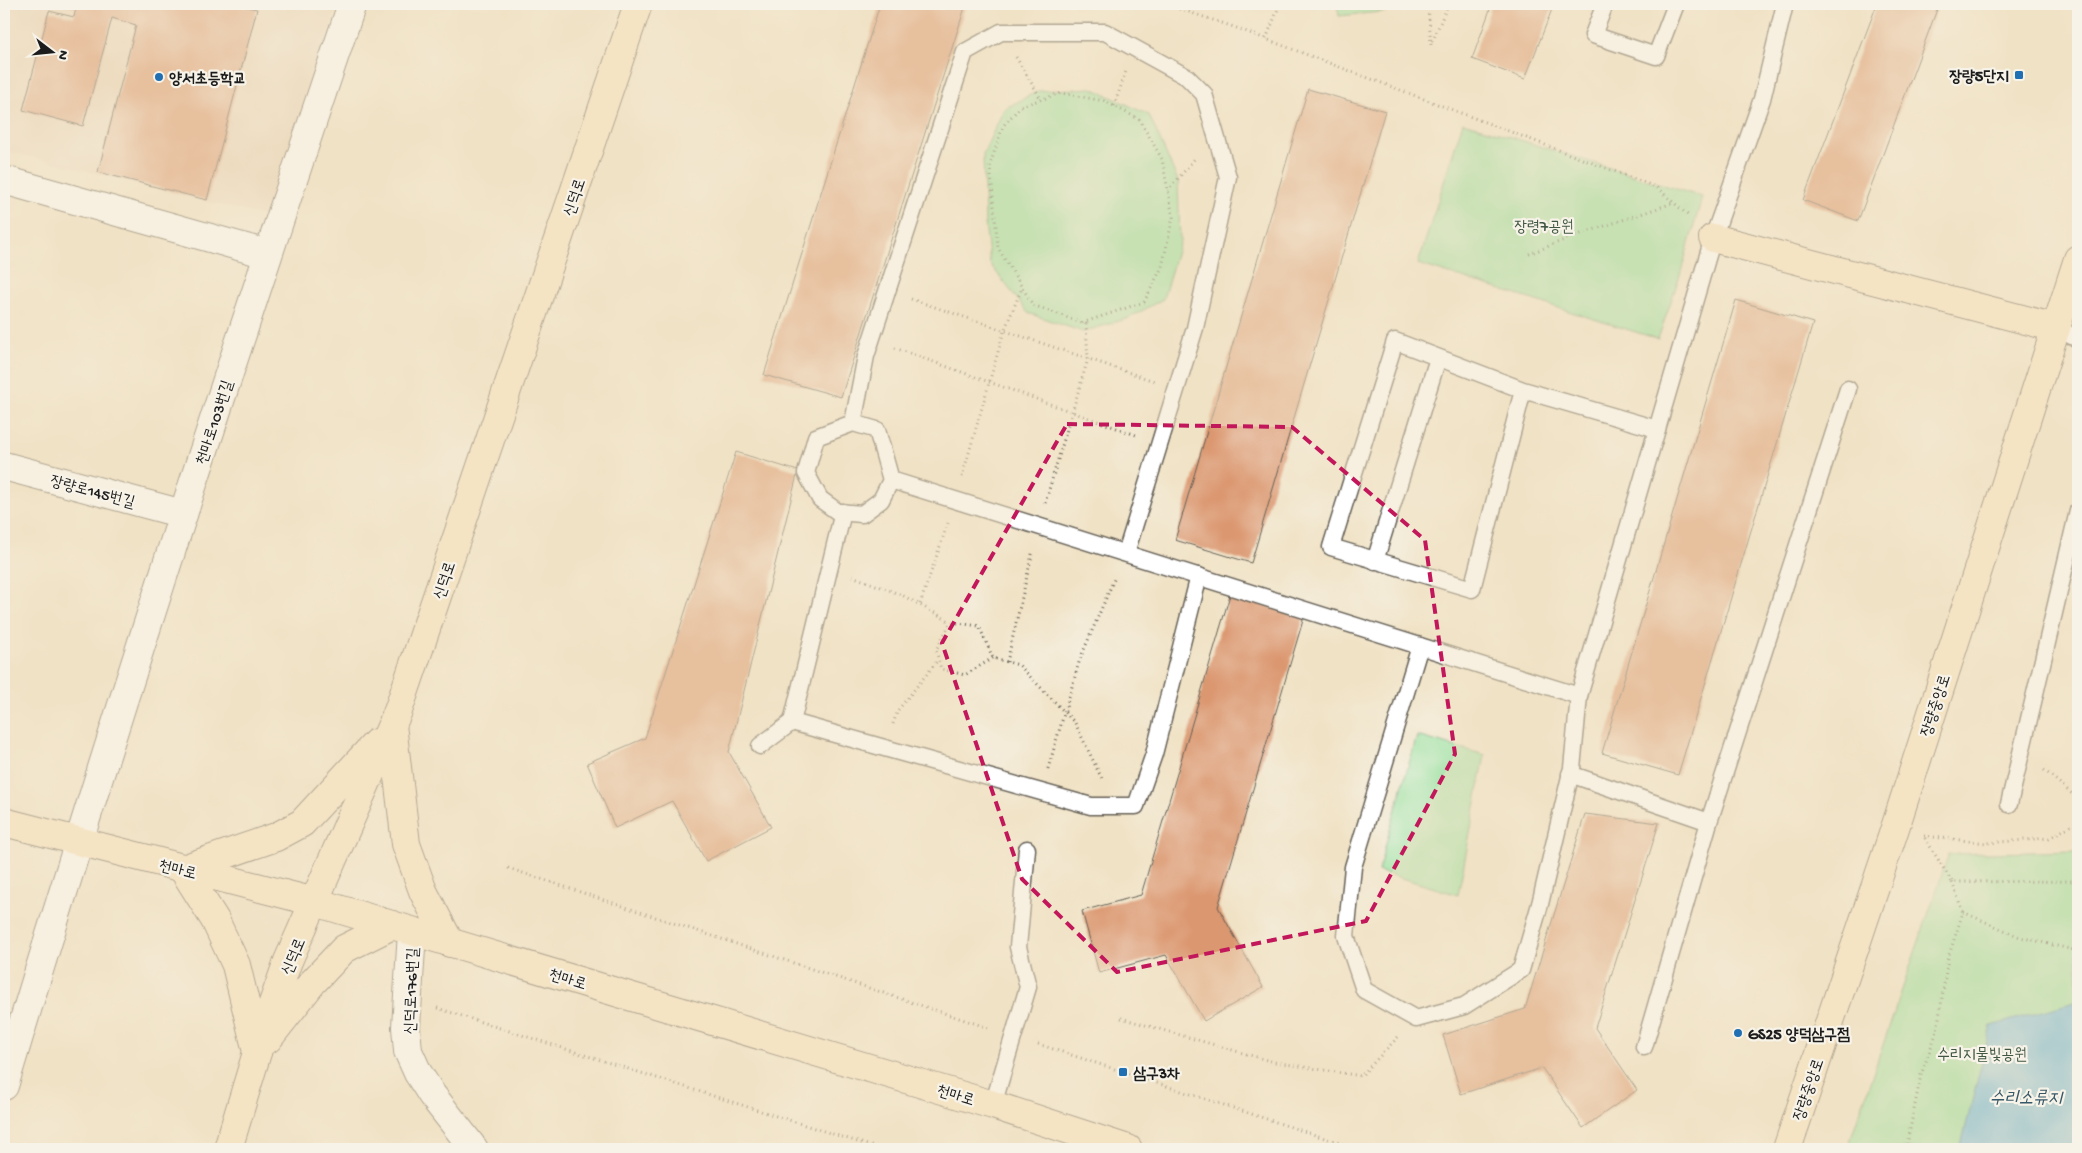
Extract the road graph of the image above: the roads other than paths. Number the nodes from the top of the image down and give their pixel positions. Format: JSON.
{"nodes":[{"id":1,"x":352,"y":4,"type":"edge"},
{"id":2,"x":638,"y":4,"type":"edge"},
{"id":3,"x":1605,"y":4,"type":"edge"},
{"id":4,"x":1676,"y":4,"type":"edge"},
{"id":5,"x":1785,"y":4,"type":"edge"},
{"id":6,"x":4,"y":180,"type":"edge"},
{"id":7,"x":1713,"y":238,"type":"junction"},
{"id":8,"x":268,"y":254,"type":"junction"},
{"id":9,"x":2078,"y":259,"type":"edge"},
{"id":10,"x":2067,"y":333,"type":"edge"},
{"id":11,"x":1438,"y":358,"type":"junction"},
{"id":12,"x":1848,"y":389,"type":"dead end"},
{"id":13,"x":1523,"y":390,"type":"junction"},
{"id":14,"x":854,"y":423,"type":"junction"},
{"id":15,"x":1657,"y":429,"type":"junction"},
{"id":16,"x":4,"y":466,"type":"edge"},
{"id":17,"x":891,"y":480,"type":"junction"},
{"id":18,"x":2078,"y":511,"type":"edge"},
{"id":19,"x":843,"y":512,"type":"junction"},
{"id":20,"x":183,"y":514,"type":"junction"},
{"id":21,"x":1126,"y":553,"type":"junction"},
{"id":22,"x":1375,"y":560,"type":"junction"},
{"id":23,"x":1199,"y":576,"type":"junction"},
{"id":24,"x":1420,"y":646,"type":"junction"},
{"id":25,"x":1580,"y":696,"type":"junction"},
{"id":26,"x":792,"y":722,"type":"junction"},
{"id":27,"x":392,"y":724,"type":"junction"},
{"id":28,"x":760,"y":746,"type":"dead end"},
{"id":29,"x":1570,"y":774,"type":"junction"},
{"id":30,"x":2009,"y":804,"type":"dead end"},
{"id":31,"x":4,"y":822,"type":"edge"},
{"id":32,"x":1708,"y":822,"type":"junction"},
{"id":33,"x":77,"y":841,"type":"junction"},
{"id":34,"x":1027,"y":849,"type":"dead end"},
{"id":35,"x":183,"y":869,"type":"junction"},
{"id":36,"x":315,"y":902,"type":"junction"},
{"id":37,"x":402,"y":929,"type":"junction"},
{"id":38,"x":450,"y":943,"type":"junction"},
{"id":39,"x":1644,"y":1047,"type":"dead end"},
{"id":40,"x":257,"y":1052,"type":"junction"},
{"id":41,"x":4,"y":1086,"type":"edge"},
{"id":42,"x":993,"y":1105,"type":"junction"},
{"id":43,"x":228,"y":1149,"type":"edge"},
{"id":44,"x":474,"y":1149,"type":"edge"},
{"id":45,"x":1128,"y":1149,"type":"edge"},
{"id":46,"x":1787,"y":1149,"type":"edge"}],
"edges":[{"from":1,"to":8,"type":"street","name":"천마로103번길"},
{"from":2,"to":27,"type":"street","name":"신덕로"},
{"from":3,"to":4,"type":"lane"},
{"from":5,"to":7,"type":"lane"},
{"from":6,"to":8,"type":"street"},
{"from":7,"to":10,"type":"street"},
{"from":7,"to":15,"type":"lane"},
{"from":8,"to":20,"type":"street","name":"천마로103번길"},
{"from":9,"to":10,"type":"street","name":"장량중앙로"},
{"from":10,"to":46,"type":"street","name":"장량중앙로"},
{"from":11,"to":13,"type":"lane"},
{"from":11,"to":22,"type":"lane"},
{"from":11,"to":22,"type":"lane"},
{"from":12,"to":32,"type":"lane"},
{"from":13,"to":15,"type":"lane"},
{"from":13,"to":22,"type":"lane"},
{"from":14,"to":17,"type":"lane"},
{"from":14,"to":19,"type":"lane"},
{"from":14,"to":21,"type":"lane"},
{"from":15,"to":25,"type":"lane"},
{"from":16,"to":20,"type":"street","name":"장량로145번길"},
{"from":17,"to":19,"type":"lane"},
{"from":17,"to":21,"type":"lane"},
{"from":18,"to":30,"type":"lane"},
{"from":19,"to":26,"type":"lane"},
{"from":20,"to":33,"type":"street","name":"천마로103번길"},
{"from":21,"to":23,"type":"lane"},
{"from":23,"to":24,"type":"lane"},
{"from":23,"to":26,"type":"lane"},
{"from":24,"to":25,"type":"lane"},
{"from":24,"to":29,"type":"lane"},
{"from":25,"to":29,"type":"lane"},
{"from":26,"to":28,"type":"lane"},
{"from":27,"to":35,"type":"street"},
{"from":27,"to":36,"type":"street","name":"신덕로"},
{"from":27,"to":38,"type":"street"},
{"from":29,"to":32,"type":"lane"},
{"from":31,"to":33,"type":"street","name":"천마로"},
{"from":32,"to":39,"type":"lane"},
{"from":33,"to":35,"type":"street","name":"천마로"},
{"from":33,"to":41,"type":"street","name":"천마로103번길"},
{"from":34,"to":42,"type":"lane"},
{"from":35,"to":36,"type":"street","name":"천마로"},
{"from":35,"to":40,"type":"street"},
{"from":36,"to":37,"type":"street","name":"천마로"},
{"from":36,"to":40,"type":"street","name":"신덕로"},
{"from":37,"to":38,"type":"street","name":"천마로"},
{"from":37,"to":40,"type":"street"},
{"from":37,"to":44,"type":"street","name":"신덕로176번길"},
{"from":38,"to":42,"type":"street","name":"천마로"},
{"from":40,"to":43,"type":"street","name":"신덕로"},
{"from":42,"to":45,"type":"street","name":"천마로"}]}
